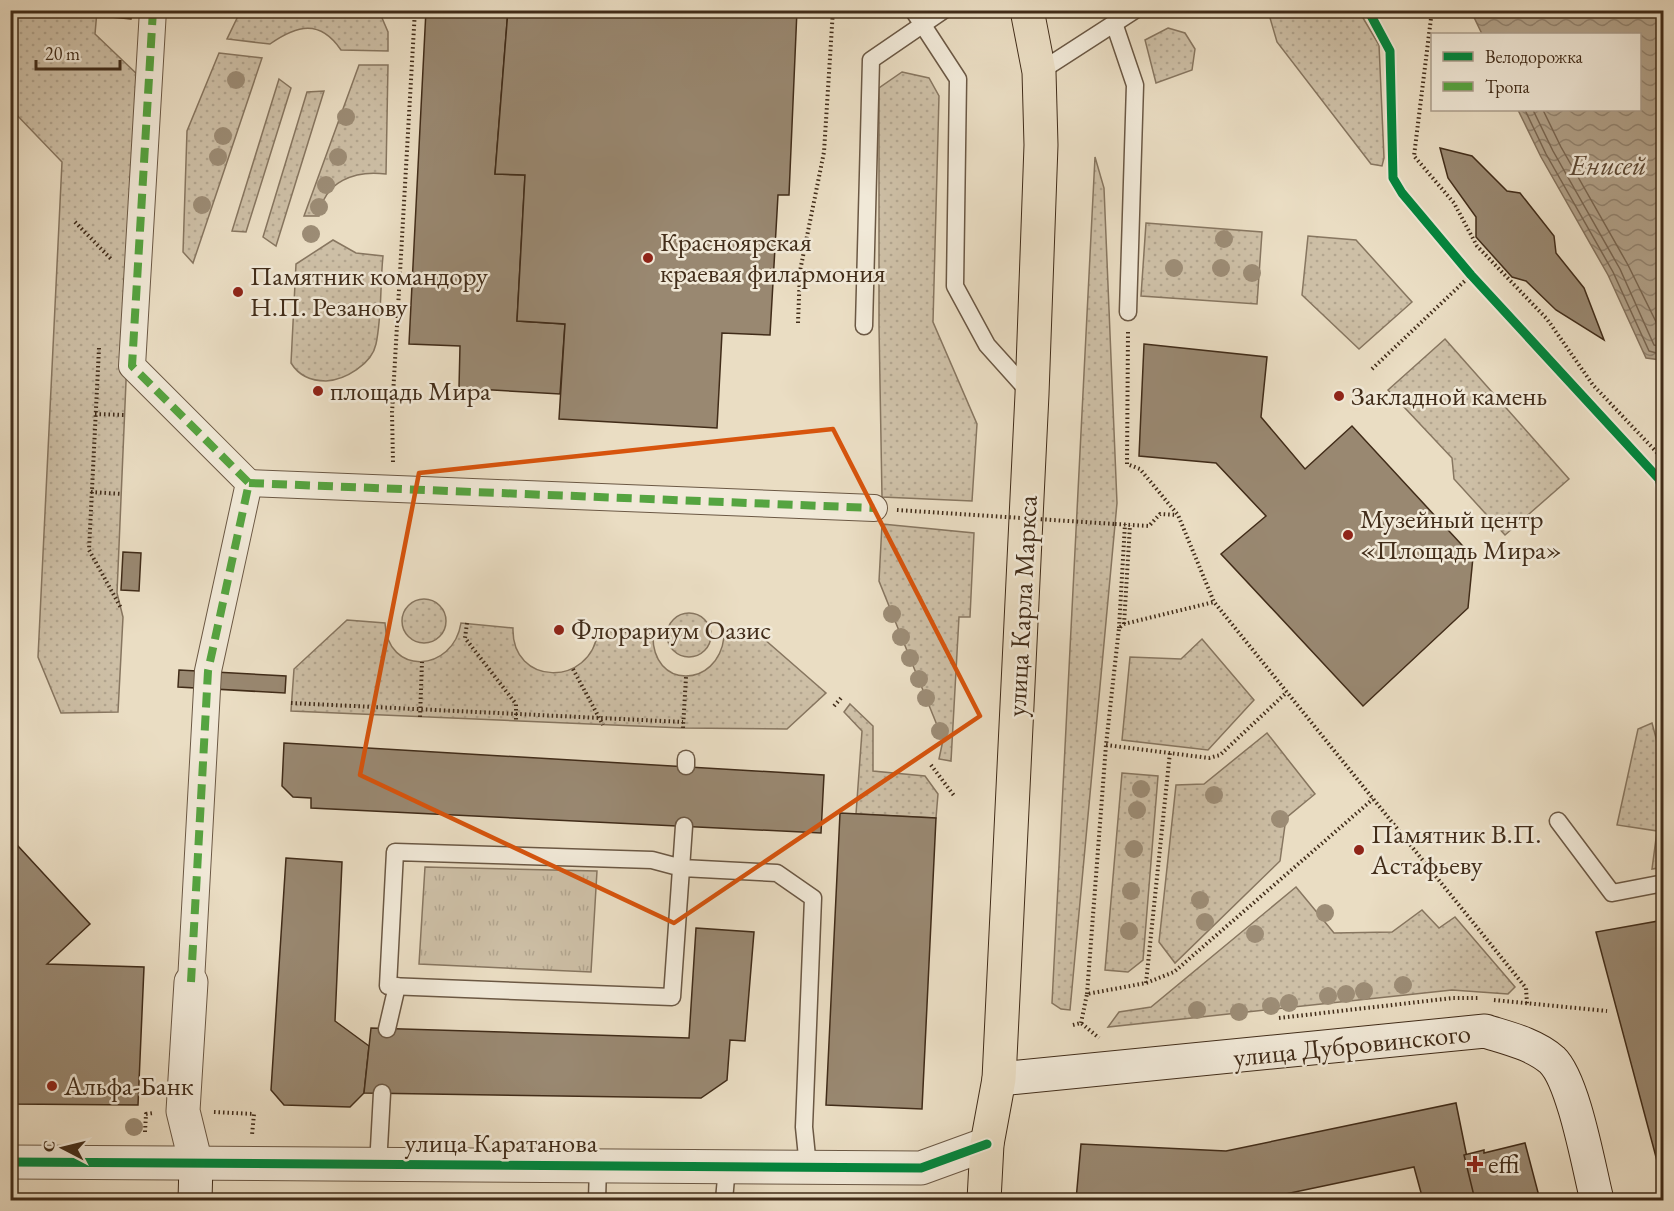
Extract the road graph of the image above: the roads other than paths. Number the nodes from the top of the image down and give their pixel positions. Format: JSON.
{"nodes":[{"id":1,"x":153,"y":10,"type":"edge"},
{"id":2,"x":913,"y":10,"type":"edge"},
{"id":3,"x":944,"y":10,"type":"edge"},
{"id":4,"x":1027,"y":10,"type":"edge"},
{"id":5,"x":1136,"y":10,"type":"edge"},
{"id":6,"x":1114,"y":23,"type":"junction"},
{"id":7,"x":924,"y":26,"type":"junction"},
{"id":8,"x":1039,"y":72,"type":"junction"},
{"id":9,"x":1128,"y":312,"type":"road end"},
{"id":10,"x":864,"y":326,"type":"dead end"},
{"id":11,"x":1032,"y":394,"type":"junction"},
{"id":12,"x":249,"y":483,"type":"junction"},
{"id":13,"x":886,"y":509,"type":"road end"},
{"id":14,"x":1558,"y":820,"type":"dead end"},
{"id":15,"x":684,"y":826,"type":"dead end"},
{"id":16,"x":682,"y":868,"type":"junction"},
{"id":17,"x":1664,"y":883,"type":"edge"},
{"id":18,"x":191,"y":982,"type":"joint"},
{"id":19,"x":398,"y":986,"type":"junction"},
{"id":20,"x":387,"y":1029,"type":"dead end"},
{"id":21,"x":999,"y":1079,"type":"junction"},
{"id":22,"x":381,"y":1093,"type":"dead end"},
{"id":23,"x":987,"y":1144,"type":"junction"},
{"id":24,"x":10,"y":1162,"type":"edge"},
{"id":25,"x":196,"y":1164,"type":"junction"},
{"id":26,"x":378,"y":1166,"type":"junction"},
{"id":27,"x":598,"y":1166,"type":"junction"},
{"id":28,"x":727,"y":1167,"type":"junction"},
{"id":29,"x":808,"y":1167,"type":"junction"},
{"id":30,"x":195,"y":1200,"type":"edge"},
{"id":31,"x":597,"y":1200,"type":"edge"},
{"id":32,"x":724,"y":1200,"type":"edge"},
{"id":33,"x":984,"y":1200,"type":"edge"},
{"id":34,"x":1597,"y":1200,"type":"edge"}],
"edges":[{"from":1,"to":12,"type":"street"},
{"from":2,"to":7,"type":"lane"},
{"from":3,"to":7,"type":"lane"},
{"from":4,"to":8,"type":"main road","name":"улица Карла Маркса"},
{"from":5,"to":6,"type":"lane"},
{"from":6,"to":8,"type":"lane"},
{"from":6,"to":9,"type":"lane"},
{"from":7,"to":10,"type":"lane"},
{"from":7,"to":11,"type":"lane"},
{"from":8,"to":11,"type":"main road","name":"улица Карла Маркса"},
{"from":11,"to":21,"type":"main road","name":"улица Карла Маркса"},
{"from":12,"to":13,"type":"street"},
{"from":12,"to":18,"type":"street"},
{"from":14,"to":17,"type":"lane"},
{"from":15,"to":16,"type":"lane"},
{"from":16,"to":19,"type":"lane"},
{"from":16,"to":19,"type":"lane"},
{"from":16,"to":29,"type":"lane"},
{"from":18,"to":25,"type":"street"},
{"from":19,"to":20,"type":"lane"},
{"from":21,"to":23,"type":"main road","name":"улица Карла Маркса"},
{"from":21,"to":34,"type":"street","name":"улица Дубровинского"},
{"from":22,"to":26,"type":"lane"},
{"from":23,"to":29,"type":"street","name":"улица Каратанова"},
{"from":23,"to":33,"type":"main road","name":"улица Карла Маркса"},
{"from":24,"to":25,"type":"street","name":"улица Каратанова"},
{"from":25,"to":26,"type":"street","name":"улица Каратанова"},
{"from":25,"to":30,"type":"street"},
{"from":26,"to":27,"type":"street","name":"улица Каратанова"},
{"from":27,"to":28,"type":"street","name":"улица Каратанова"},
{"from":27,"to":31,"type":"lane"},
{"from":28,"to":29,"type":"street","name":"улица Каратанова"},
{"from":28,"to":32,"type":"lane"}]}
